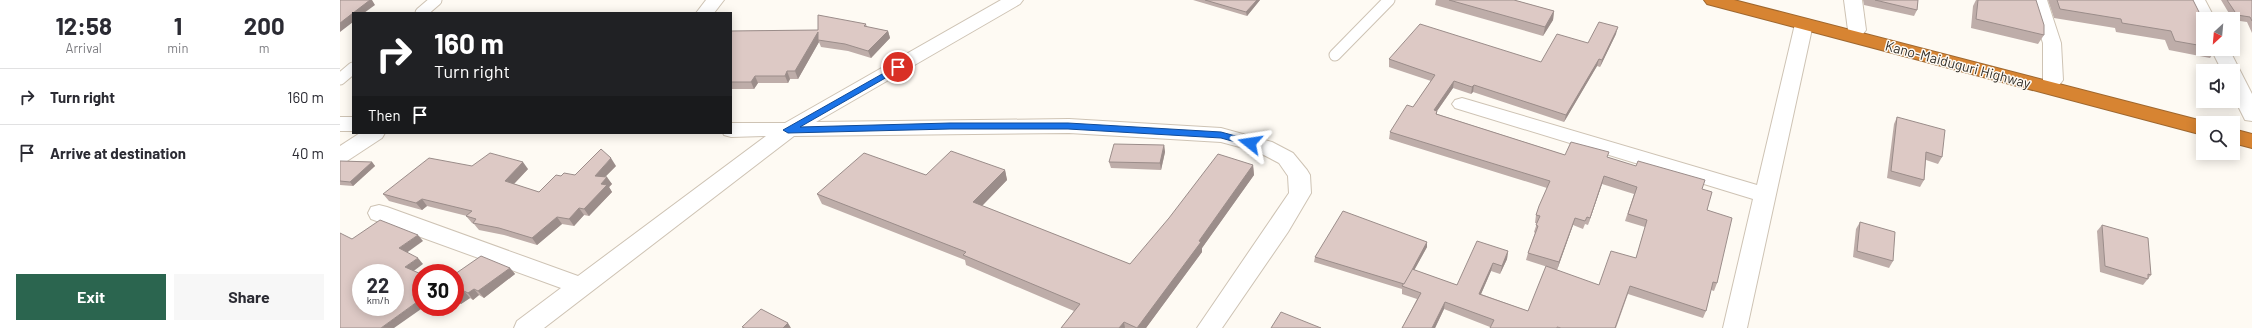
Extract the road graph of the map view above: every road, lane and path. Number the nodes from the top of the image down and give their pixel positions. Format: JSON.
{"nodes":[{"id":1,"x":436,"y":0,"type":"edge"},
{"id":2,"x":715,"y":0,"type":"edge"},
{"id":3,"x":1014,"y":0,"type":"edge"},
{"id":4,"x":1389,"y":0,"type":"edge"},
{"id":5,"x":1713,"y":0,"type":"edge"},
{"id":6,"x":1743,"y":0,"type":"edge"},
{"id":7,"x":1853,"y":0,"type":"edge"},
{"id":8,"x":2038,"y":0,"type":"edge"},
{"id":9,"x":2196,"y":0,"type":"edge"},
{"id":10,"x":421,"y":12,"type":"edge"},
{"id":11,"x":706,"y":12,"type":"edge"},
{"id":12,"x":2202,"y":12,"type":"edge"},
{"id":13,"x":1804,"y":24,"type":"junction"},
{"id":14,"x":1857,"y":30,"type":"junction"},
{"id":15,"x":1335,"y":56,"type":"dead end"},
{"id":16,"x":352,"y":69,"type":"edge"},
{"id":17,"x":340,"y":79,"type":"edge"},
{"id":18,"x":2053,"y":80,"type":"junction"},
{"id":19,"x":2240,"y":90,"type":"edge"},
{"id":20,"x":1462,"y":104,"type":"dead end"},
{"id":21,"x":2134,"y":106,"type":"junction"},
{"id":22,"x":2252,"y":115,"type":"edge"},
{"id":23,"x":2196,"y":118,"type":"edge"},
{"id":24,"x":340,"y":124,"type":"edge"},
{"id":25,"x":352,"y":124,"type":"edge"},
{"id":26,"x":2196,"y":126,"type":"edge"},
{"id":27,"x":2240,"y":128,"type":"edge"},
{"id":28,"x":732,"y":130,"type":"edge"},
{"id":29,"x":788,"y":130,"type":"junction"},
{"id":30,"x":2252,"y":131,"type":"edge"},
{"id":31,"x":373,"y":134,"type":"edge"},
{"id":32,"x":2240,"y":138,"type":"edge"},
{"id":33,"x":2252,"y":141,"type":"edge"},
{"id":34,"x":340,"y":156,"type":"edge"},
{"id":35,"x":1765,"y":195,"type":"junction"},
{"id":36,"x":379,"y":214,"type":"dead end"},
{"id":37,"x":581,"y":286,"type":"junction"},
{"id":38,"x":526,"y":328,"type":"edge"},
{"id":39,"x":1209,"y":328,"type":"edge"},
{"id":40,"x":1735,"y":328,"type":"edge"}],
"edges":[{"from":1,"to":10,"type":"lane"},
{"from":2,"to":11,"type":"street"},
{"from":3,"to":29,"type":"street"},
{"from":4,"to":15,"type":"lane"},
{"from":5,"to":13,"type":"highway","name":"Kano-Maiduguri Highway"},
{"from":6,"to":14,"type":"highway","name":"Kano-Maiduguri Highway"},
{"from":7,"to":14,"type":"street"},
{"from":8,"to":18,"type":"street"},
{"from":9,"to":12,"type":"street"},
{"from":13,"to":21,"type":"highway","name":"Kano-Maiduguri Highway"},
{"from":13,"to":35,"type":"street"},
{"from":14,"to":18,"type":"highway","name":"Kano-Maiduguri Highway"},
{"from":16,"to":17,"type":"lane"},
{"from":18,"to":21,"type":"highway","name":"Kano-Maiduguri Highway"},
{"from":19,"to":22,"type":"street"},
{"from":20,"to":35,"type":"street"},
{"from":21,"to":23,"type":"highway","name":"Kano-Maiduguri Highway"},
{"from":21,"to":26,"type":"highway","name":"Kano-Maiduguri Highway"},
{"from":24,"to":25,"type":"street"},
{"from":27,"to":30,"type":"highway"},
{"from":28,"to":29,"type":"street"},
{"from":29,"to":37,"type":"street"},
{"from":29,"to":39,"type":"street"},
{"from":31,"to":34,"type":"street"},
{"from":32,"to":33,"type":"highway"},
{"from":35,"to":40,"type":"street"},
{"from":36,"to":37,"type":"street"},
{"from":37,"to":38,"type":"street"}]}
